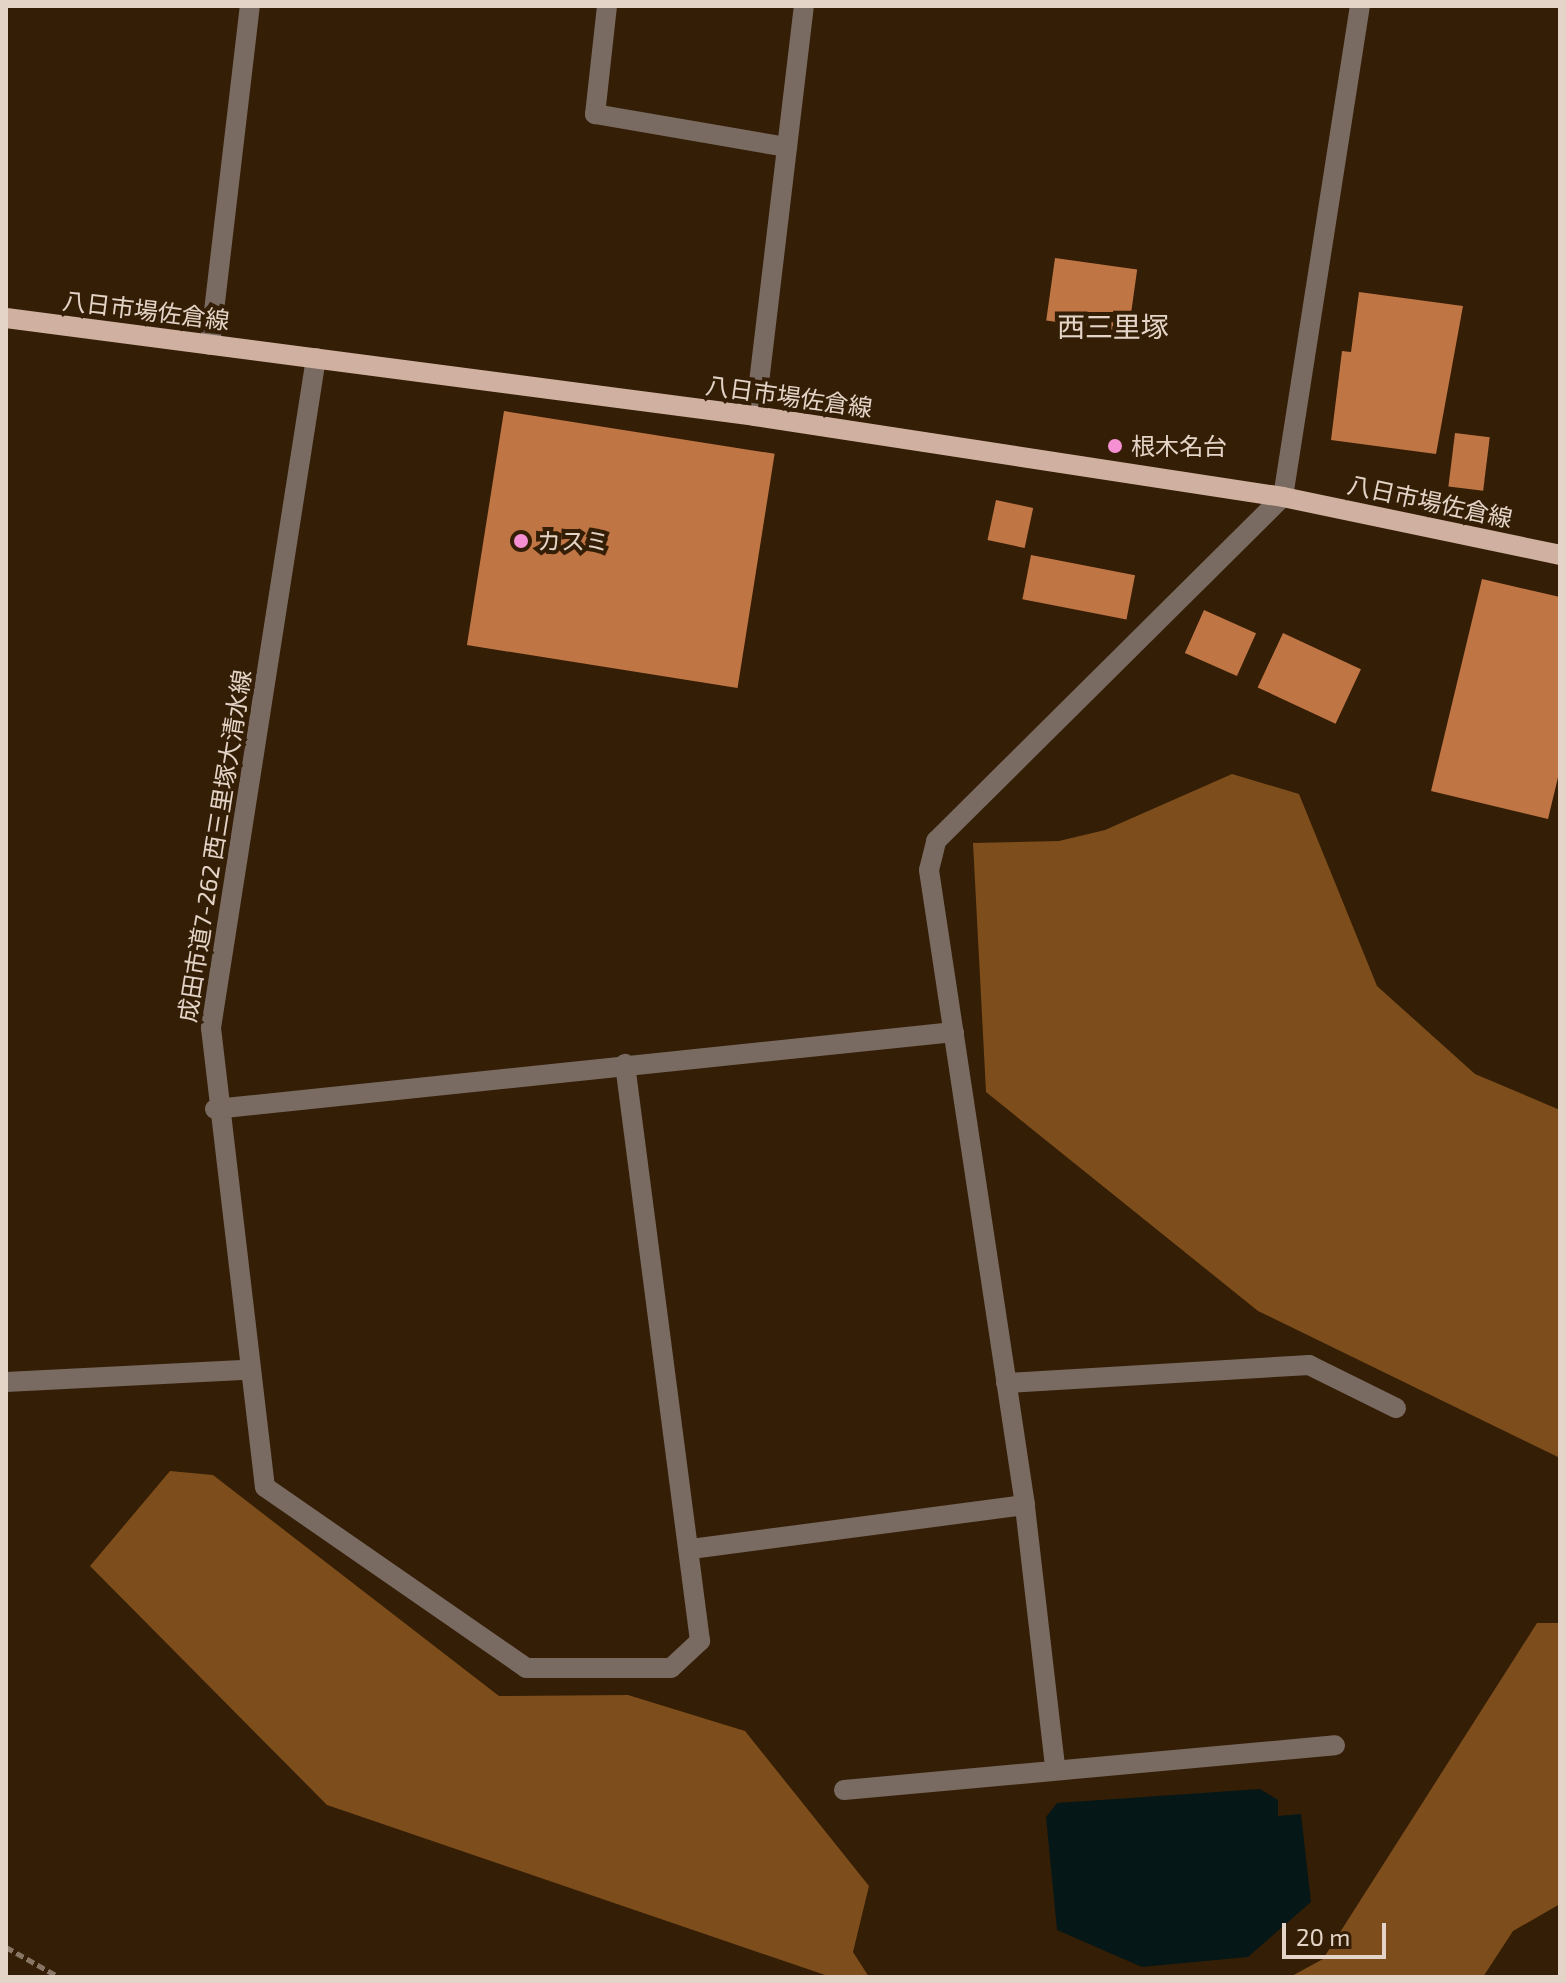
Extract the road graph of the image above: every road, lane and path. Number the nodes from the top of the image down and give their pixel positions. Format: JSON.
{"nodes":[{"id":1,"x":250,"y":6,"type":"edge"},
{"id":2,"x":607,"y":6,"type":"edge"},
{"id":3,"x":804,"y":6,"type":"edge"},
{"id":4,"x":1360,"y":6,"type":"edge"},
{"id":5,"x":787,"y":147,"type":"junction"},
{"id":6,"x":6,"y":318,"type":"edge"},
{"id":7,"x":210,"y":345,"type":"junction"},
{"id":8,"x":316,"y":358,"type":"junction"},
{"id":9,"x":755,"y":416,"type":"junction"},
{"id":10,"x":1283,"y":497,"type":"junction"},
{"id":11,"x":1560,"y":555,"type":"edge"},
{"id":12,"x":954,"y":1032,"type":"junction"},
{"id":13,"x":625,"y":1064,"type":"junction"},
{"id":14,"x":215,"y":1109,"type":"junction"},
{"id":15,"x":247,"y":1370,"type":"junction"},
{"id":16,"x":6,"y":1382,"type":"edge"},
{"id":17,"x":1006,"y":1383,"type":"junction"},
{"id":18,"x":1396,"y":1408,"type":"dead end"},
{"id":19,"x":1025,"y":1505,"type":"junction"},
{"id":20,"x":691,"y":1549,"type":"junction"},
{"id":21,"x":1335,"y":1745,"type":"dead end"},
{"id":22,"x":1055,"y":1766,"type":"junction"},
{"id":23,"x":844,"y":1790,"type":"dead end"},
{"id":24,"x":6,"y":1947,"type":"edge"},
{"id":25,"x":59,"y":1977,"type":"edge"}],
"edges":[{"from":1,"to":7,"type":"street"},
{"from":2,"to":5,"type":"street"},
{"from":3,"to":5,"type":"street"},
{"from":4,"to":10,"type":"street"},
{"from":5,"to":9,"type":"street"},
{"from":6,"to":7,"type":"main road","name":"八日市場佐倉線"},
{"from":7,"to":8,"type":"main road","name":"八日市場佐倉線"},
{"from":8,"to":9,"type":"main road","name":"八日市場佐倉線"},
{"from":8,"to":14,"type":"street","name":"成田市道7-262 西三里塚大清水線"},
{"from":9,"to":10,"type":"main road","name":"八日市場佐倉線"},
{"from":10,"to":11,"type":"main road","name":"八日市場佐倉線"},
{"from":10,"to":12,"type":"street"},
{"from":12,"to":13,"type":"street"},
{"from":12,"to":17,"type":"street"},
{"from":13,"to":14,"type":"street"},
{"from":13,"to":20,"type":"street"},
{"from":14,"to":15,"type":"street","name":"成田市道7-262 西三里塚大清水線"},
{"from":15,"to":16,"type":"street"},
{"from":15,"to":20,"type":"street","name":"成田市道7-262 西三里塚大清水線"},
{"from":17,"to":18,"type":"street"},
{"from":17,"to":19,"type":"street"},
{"from":19,"to":20,"type":"street"},
{"from":19,"to":22,"type":"street"},
{"from":21,"to":22,"type":"street"},
{"from":22,"to":23,"type":"street"},
{"from":24,"to":25,"type":"path"}]}
